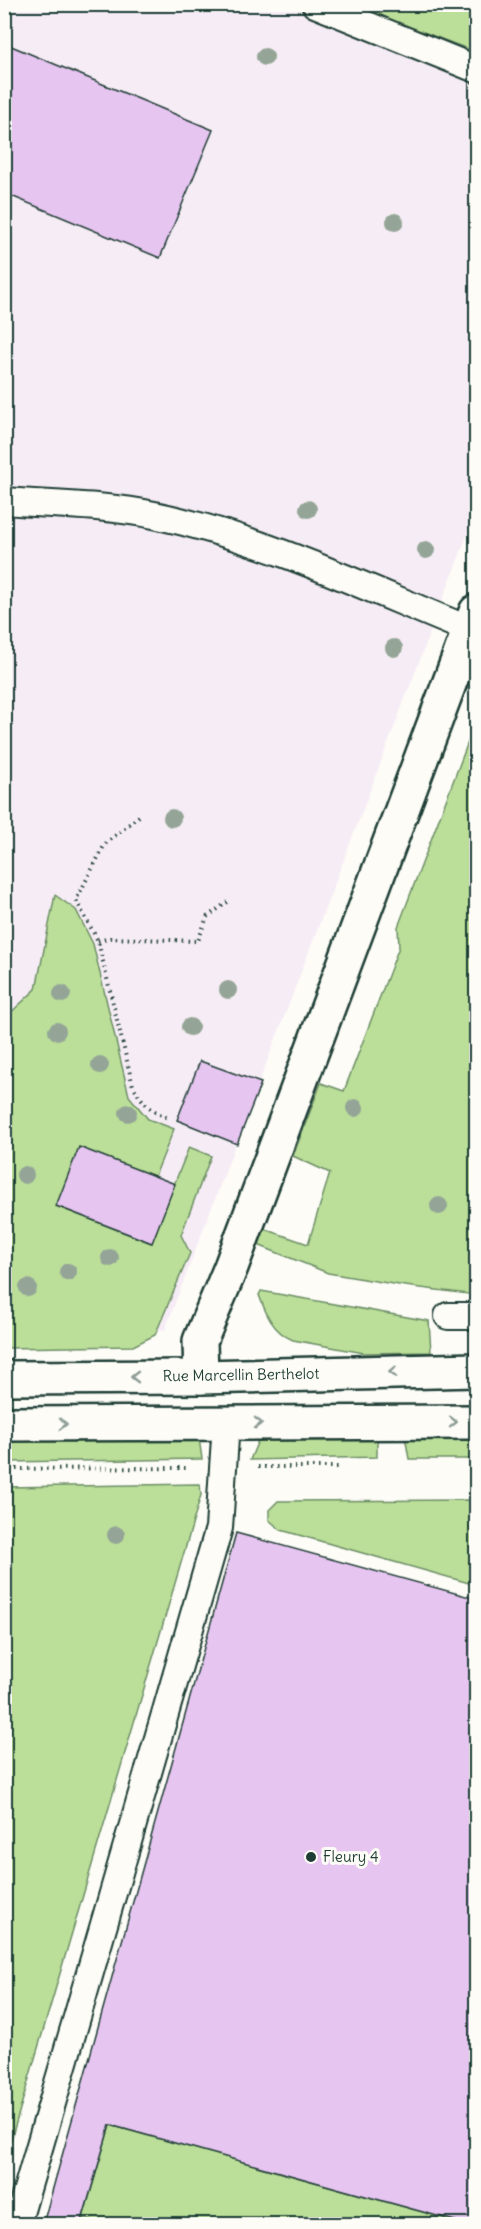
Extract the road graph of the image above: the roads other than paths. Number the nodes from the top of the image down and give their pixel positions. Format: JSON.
{"nodes":[{"id":1,"x":315,"y":4,"type":"edge"},
{"id":2,"x":477,"y":69,"type":"edge"},
{"id":3,"x":4,"y":501,"type":"edge"},
{"id":4,"x":473,"y":621,"type":"edge"},
{"id":5,"x":448,"y":1316,"type":"dead end"},
{"id":6,"x":477,"y":1316,"type":"edge"},
{"id":7,"x":477,"y":1370,"type":"edge"},
{"id":8,"x":201,"y":1377,"type":"junction"},
{"id":9,"x":4,"y":1378,"type":"edge"},
{"id":10,"x":477,"y":1422,"type":"edge"},
{"id":11,"x":226,"y":1423,"type":"junction"},
{"id":12,"x":4,"y":1424,"type":"edge"},
{"id":13,"x":17,"y":2224,"type":"edge"}],
"edges":[{"from":1,"to":2,"type":"lane"},
{"from":3,"to":4,"type":"lane"},
{"from":4,"to":8,"type":"main road"},
{"from":5,"to":6,"type":"lane"},
{"from":7,"to":8,"type":"main road","name":"Rue Marcellin Berthelot","one_way":true},
{"from":8,"to":9,"type":"main road","name":"Rue Marcellin Berthelot","one_way":true},
{"from":11,"to":10,"type":"main road","one_way":true},
{"from":12,"to":11,"type":"main road","one_way":true},
{"from":11,"to":13,"type":"lane"}]}
